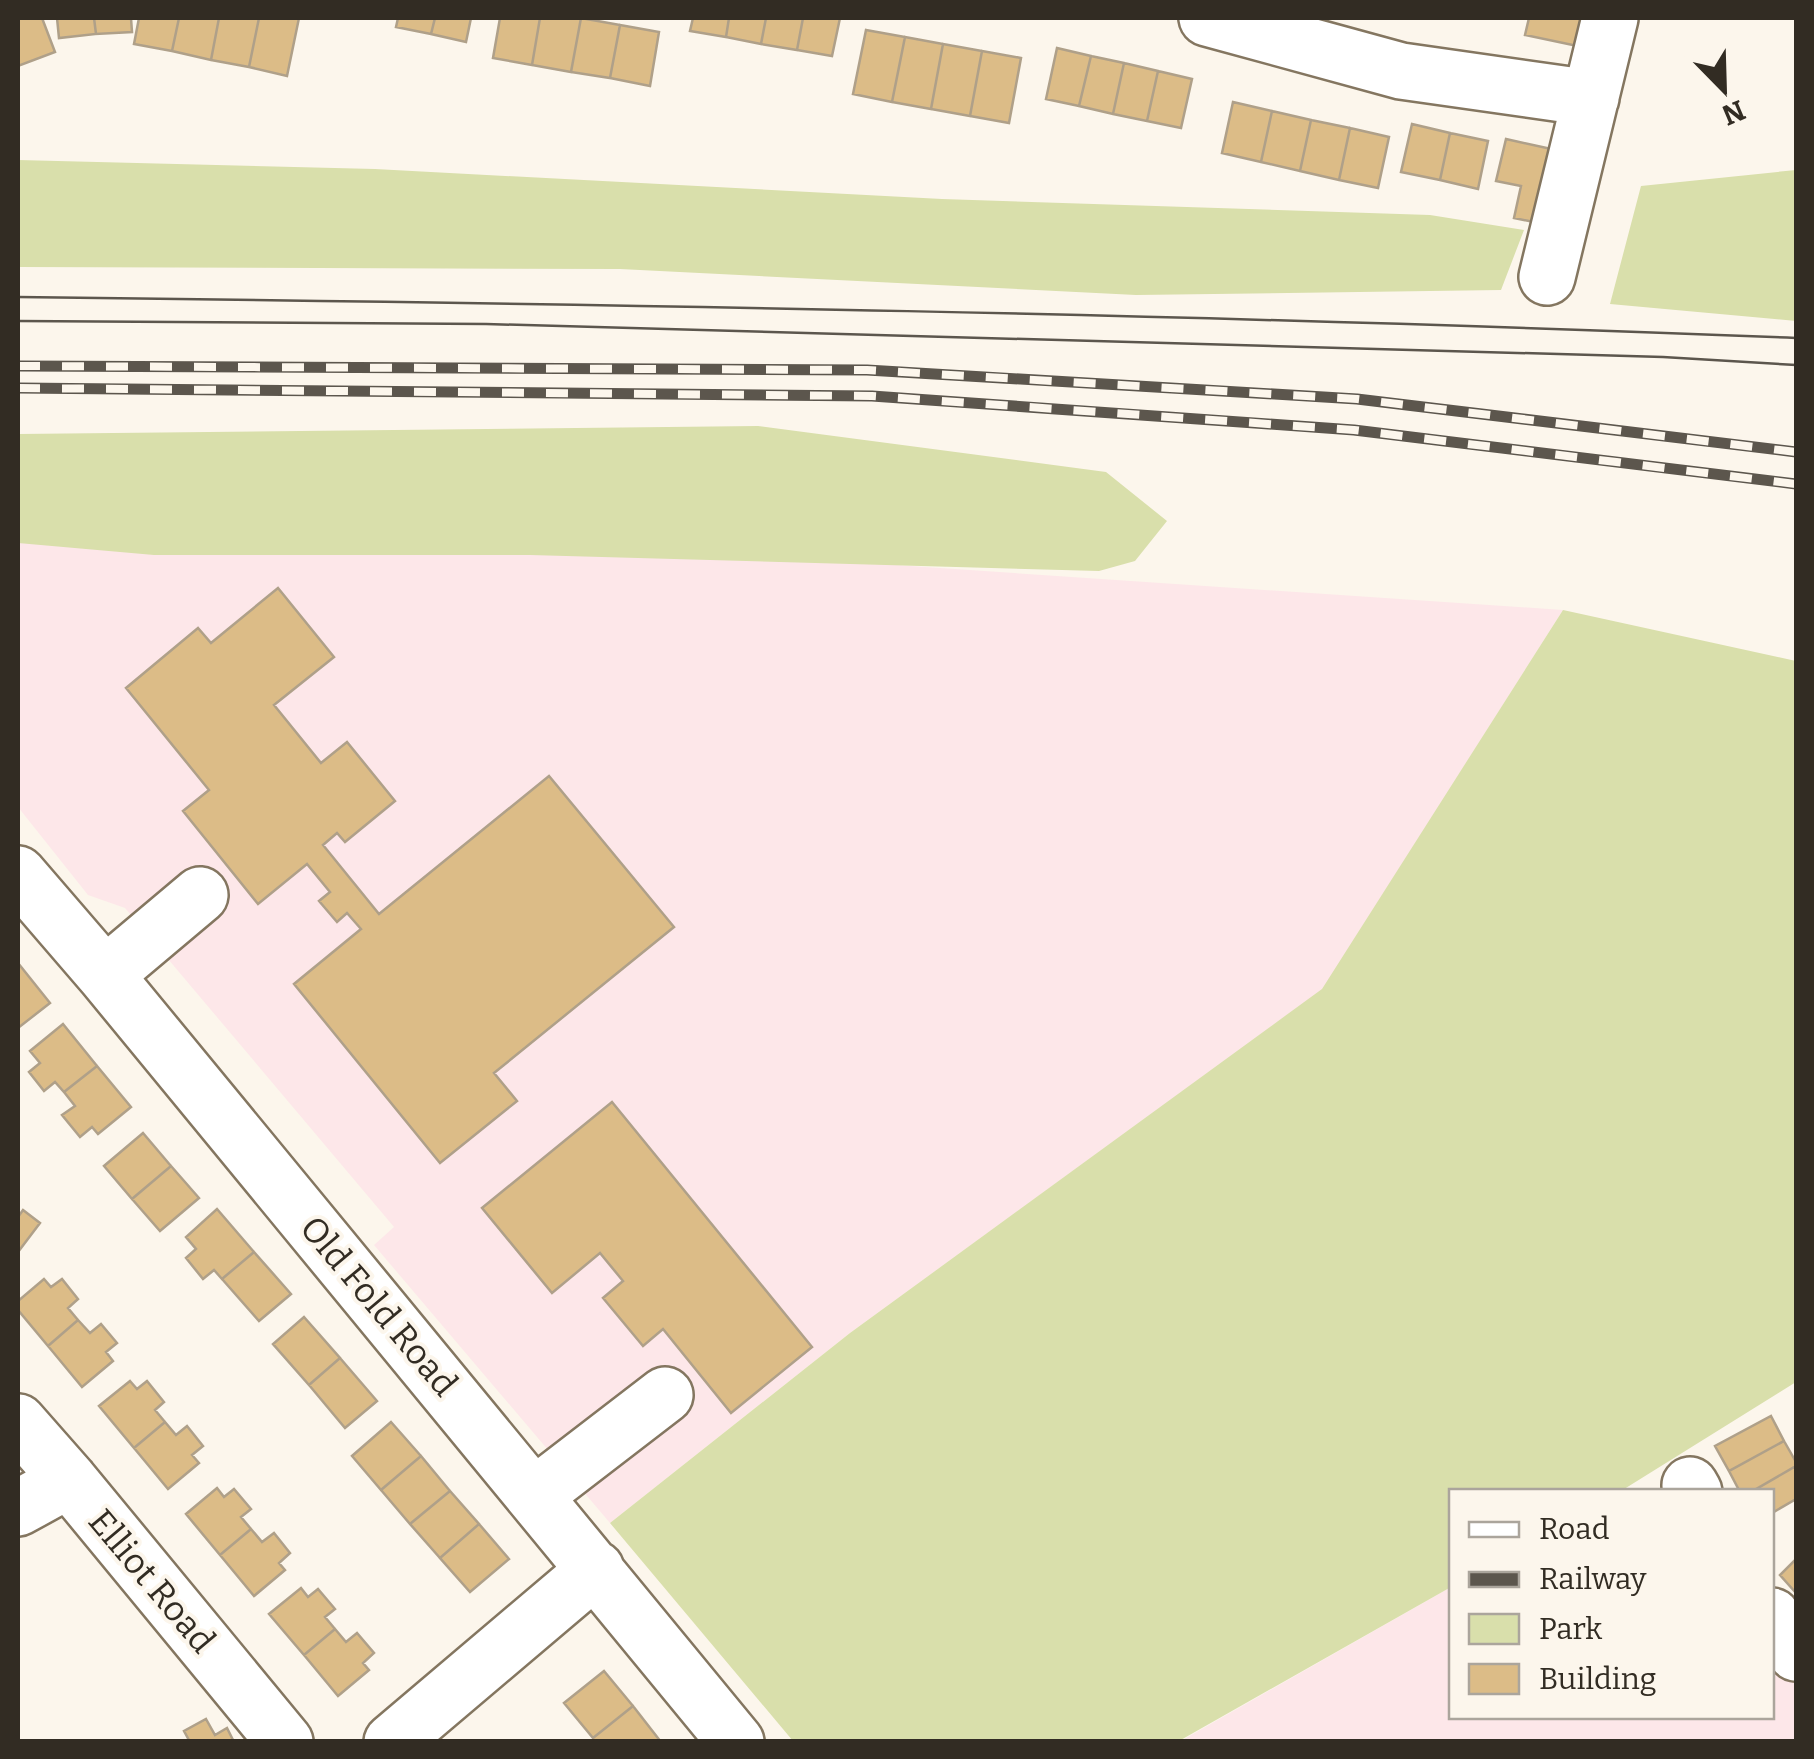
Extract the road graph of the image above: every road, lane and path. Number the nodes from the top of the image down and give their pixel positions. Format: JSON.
{"nodes":[{"id":1,"x":1207,"y":18,"type":"edge"},
{"id":2,"x":1610,"y":18,"type":"edge"},
{"id":3,"x":1590,"y":98,"type":"junction"},
{"id":4,"x":1547,"y":277,"type":"dead end"},
{"id":5,"x":18,"y":874,"type":"edge"},
{"id":6,"x":200,"y":895,"type":"dead end"},
{"id":7,"x":105,"y":974,"type":"junction"},
{"id":8,"x":664,"y":1395,"type":"dead end"},
{"id":9,"x":18,"y":1422,"type":"edge"},
{"id":10,"x":69,"y":1480,"type":"junction"},
{"id":11,"x":535,"y":1495,"type":"junction"},
{"id":12,"x":18,"y":1508,"type":"edge"},
{"id":13,"x":596,"y":1569,"type":"junction"},
{"id":14,"x":1774,"y":1619,"type":"edge"},
{"id":15,"x":1796,"y":1653,"type":"edge"},
{"id":16,"x":284,"y":1742,"type":"edge"},
{"id":17,"x":392,"y":1742,"type":"edge"},
{"id":18,"x":736,"y":1742,"type":"edge"}],
"edges":[{"from":1,"to":3,"type":"street"},
{"from":2,"to":3,"type":"street"},
{"from":3,"to":4,"type":"street"},
{"from":5,"to":7,"type":"street","name":"Old Fold Road"},
{"from":6,"to":7,"type":"street"},
{"from":7,"to":11,"type":"street","name":"Old Fold Road"},
{"from":8,"to":11,"type":"street"},
{"from":9,"to":10,"type":"street","name":"Elliot Road"},
{"from":10,"to":12,"type":"street"},
{"from":10,"to":16,"type":"street","name":"Elliot Road"},
{"from":11,"to":13,"type":"street","name":"Old Fold Road"},
{"from":13,"to":17,"type":"street"},
{"from":13,"to":18,"type":"street","name":"Old Fold Road"},
{"from":14,"to":15,"type":"street"}]}
